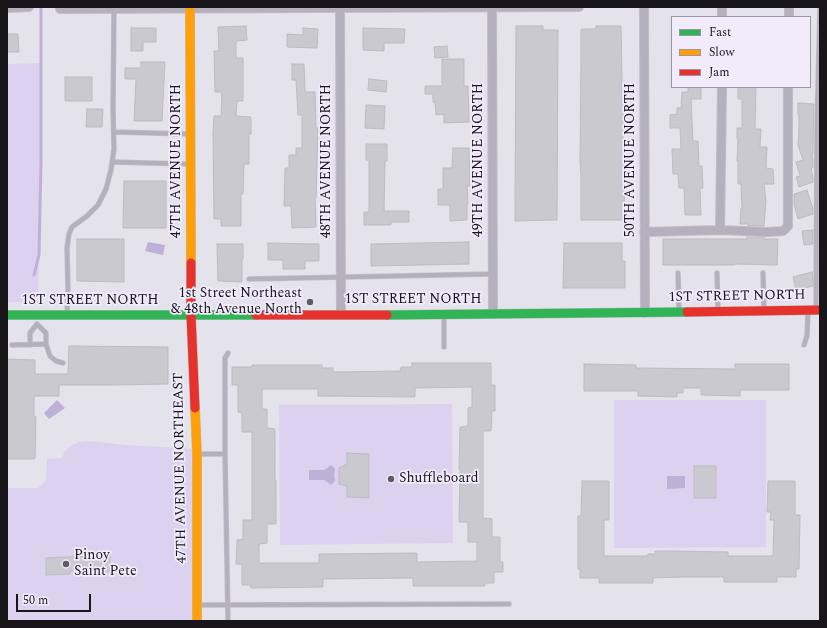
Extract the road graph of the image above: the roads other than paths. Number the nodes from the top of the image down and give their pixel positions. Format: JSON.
{"nodes":[{"id":1,"x":29,"y":7,"type":"edge"},
{"id":2,"x":579,"y":7,"type":"edge"},
{"id":3,"x":644,"y":7,"type":"edge"},
{"id":4,"x":820,"y":7,"type":"edge"},
{"id":5,"x":7,"y":8,"type":"edge"},
{"id":6,"x":114,"y":8,"type":"edge"},
{"id":7,"x":190,"y":8,"type":"edge"},
{"id":8,"x":218,"y":8,"type":"edge"},
{"id":9,"x":308,"y":8,"type":"edge"},
{"id":10,"x":340,"y":8,"type":"edge"},
{"id":11,"x":492,"y":8,"type":"edge"},
{"id":12,"x":60,"y":9,"type":"dead end"},
{"id":13,"x":722,"y":88,"type":"edge"},
{"id":14,"x":788,"y":88,"type":"edge"},
{"id":15,"x":114,"y":132,"type":"junction"},
{"id":16,"x":191,"y":134,"type":"junction"},
{"id":17,"x":112,"y":162,"type":"junction"},
{"id":18,"x":191,"y":164,"type":"junction"},
{"id":19,"x":720,"y":230,"type":"junction"},
{"id":20,"x":644,"y":232,"type":"junction"},
{"id":21,"x":717,"y":273,"type":"dead end"},
{"id":22,"x":763,"y":273,"type":"dead end"},
{"id":23,"x":492,"y":274,"type":"junction"},
{"id":24,"x":678,"y":274,"type":"dead end"},
{"id":25,"x":341,"y":277,"type":"junction"},
{"id":26,"x":249,"y":279,"type":"dead end"},
{"id":27,"x":814,"y":310,"type":"edge"},
{"id":28,"x":764,"y":311,"type":"junction"},
{"id":29,"x":679,"y":312,"type":"junction"},
{"id":30,"x":718,"y":312,"type":"junction"},
{"id":31,"x":645,"y":313,"type":"junction"},
{"id":32,"x":444,"y":314,"type":"junction"},
{"id":33,"x":493,"y":314,"type":"junction"},
{"id":34,"x":7,"y":315,"type":"edge"},
{"id":35,"x":67,"y":315,"type":"junction"},
{"id":36,"x":191,"y":315,"type":"junction"},
{"id":37,"x":341,"y":315,"type":"junction"},
{"id":38,"x":37,"y":319,"type":"junction"},
{"id":39,"x":46,"y":344,"type":"junction"},
{"id":40,"x":12,"y":345,"type":"dead end"},
{"id":41,"x":30,"y":345,"type":"junction"},
{"id":42,"x":804,"y":345,"type":"dead end"},
{"id":43,"x":444,"y":347,"type":"dead end"},
{"id":44,"x":228,"y":353,"type":"dead end"},
{"id":45,"x":63,"y":363,"type":"dead end"},
{"id":46,"x":197,"y":454,"type":"junction"},
{"id":47,"x":225,"y":454,"type":"junction"},
{"id":48,"x":509,"y":604,"type":"dead end"},
{"id":49,"x":197,"y":605,"type":"junction"},
{"id":50,"x":227,"y":605,"type":"junction"},
{"id":51,"x":197,"y":621,"type":"edge"},
{"id":52,"x":228,"y":621,"type":"edge"}],
"edges":[{"from":1,"to":5,"type":"street"},
{"from":2,"to":11,"type":"street"},
{"from":3,"to":20,"type":"street","name":"50TH AVENUE NORTH"},
{"from":4,"to":27,"type":"lane"},
{"from":6,"to":7,"type":"street"},
{"from":6,"to":12,"type":"street"},
{"from":6,"to":15,"type":"lane"},
{"from":7,"to":8,"type":"street"},
{"from":7,"to":16,"type":"street","name":"47TH AVENUE NORTH"},
{"from":8,"to":9,"type":"street"},
{"from":9,"to":10,"type":"street"},
{"from":10,"to":11,"type":"street"},
{"from":10,"to":25,"type":"street","name":"48TH AVENUE NORTH"},
{"from":11,"to":23,"type":"street","name":"49TH AVENUE NORTH"},
{"from":13,"to":19,"type":"street"},
{"from":14,"to":19,"type":"street"},
{"from":15,"to":16,"type":"lane"},
{"from":15,"to":17,"type":"lane"},
{"from":16,"to":18,"type":"street","name":"47TH AVENUE NORTH"},
{"from":17,"to":18,"type":"lane"},
{"from":17,"to":35,"type":"lane"},
{"from":18,"to":36,"type":"street","name":"47TH AVENUE NORTH"},
{"from":19,"to":20,"type":"street"},
{"from":20,"to":31,"type":"street","name":"50TH AVENUE NORTH"},
{"from":21,"to":30,"type":"lane"},
{"from":22,"to":28,"type":"lane"},
{"from":23,"to":25,"type":"lane"},
{"from":23,"to":33,"type":"street","name":"49TH AVENUE NORTH"},
{"from":24,"to":29,"type":"lane"},
{"from":25,"to":26,"type":"lane"},
{"from":25,"to":37,"type":"street","name":"48TH AVENUE NORTH"},
{"from":27,"to":28,"type":"street","name":"1ST STREET NORTH"},
{"from":27,"to":42,"type":"lane"},
{"from":28,"to":30,"type":"street","name":"1ST STREET NORTH"},
{"from":29,"to":30,"type":"street","name":"1ST STREET NORTH"},
{"from":29,"to":31,"type":"street","name":"1ST STREET NORTH"},
{"from":31,"to":33,"type":"street","name":"1ST STREET NORTH"},
{"from":32,"to":33,"type":"street","name":"1ST STREET NORTH"},
{"from":32,"to":37,"type":"street","name":"1ST STREET NORTH"},
{"from":32,"to":43,"type":"lane"},
{"from":34,"to":38,"type":"street","name":"1ST STREET NORTH"},
{"from":35,"to":36,"type":"street","name":"1ST STREET NORTH"},
{"from":35,"to":38,"type":"street","name":"1ST STREET NORTH"},
{"from":36,"to":37,"type":"street","name":"1ST STREET NORTH"},
{"from":36,"to":46,"type":"street","name":"47TH AVENUE NORTHEAST"},
{"from":38,"to":39,"type":"lane"},
{"from":38,"to":41,"type":"lane"},
{"from":39,"to":41,"type":"lane"},
{"from":39,"to":45,"type":"lane"},
{"from":40,"to":41,"type":"lane"},
{"from":44,"to":47,"type":"lane"},
{"from":46,"to":47,"type":"lane"},
{"from":46,"to":49,"type":"street","name":"47TH AVENUE NORTHEAST"},
{"from":47,"to":50,"type":"lane"},
{"from":48,"to":50,"type":"lane"},
{"from":49,"to":50,"type":"lane"},
{"from":49,"to":51,"type":"street","name":"47TH AVENUE NORTHEAST"},
{"from":50,"to":52,"type":"lane"}]}
